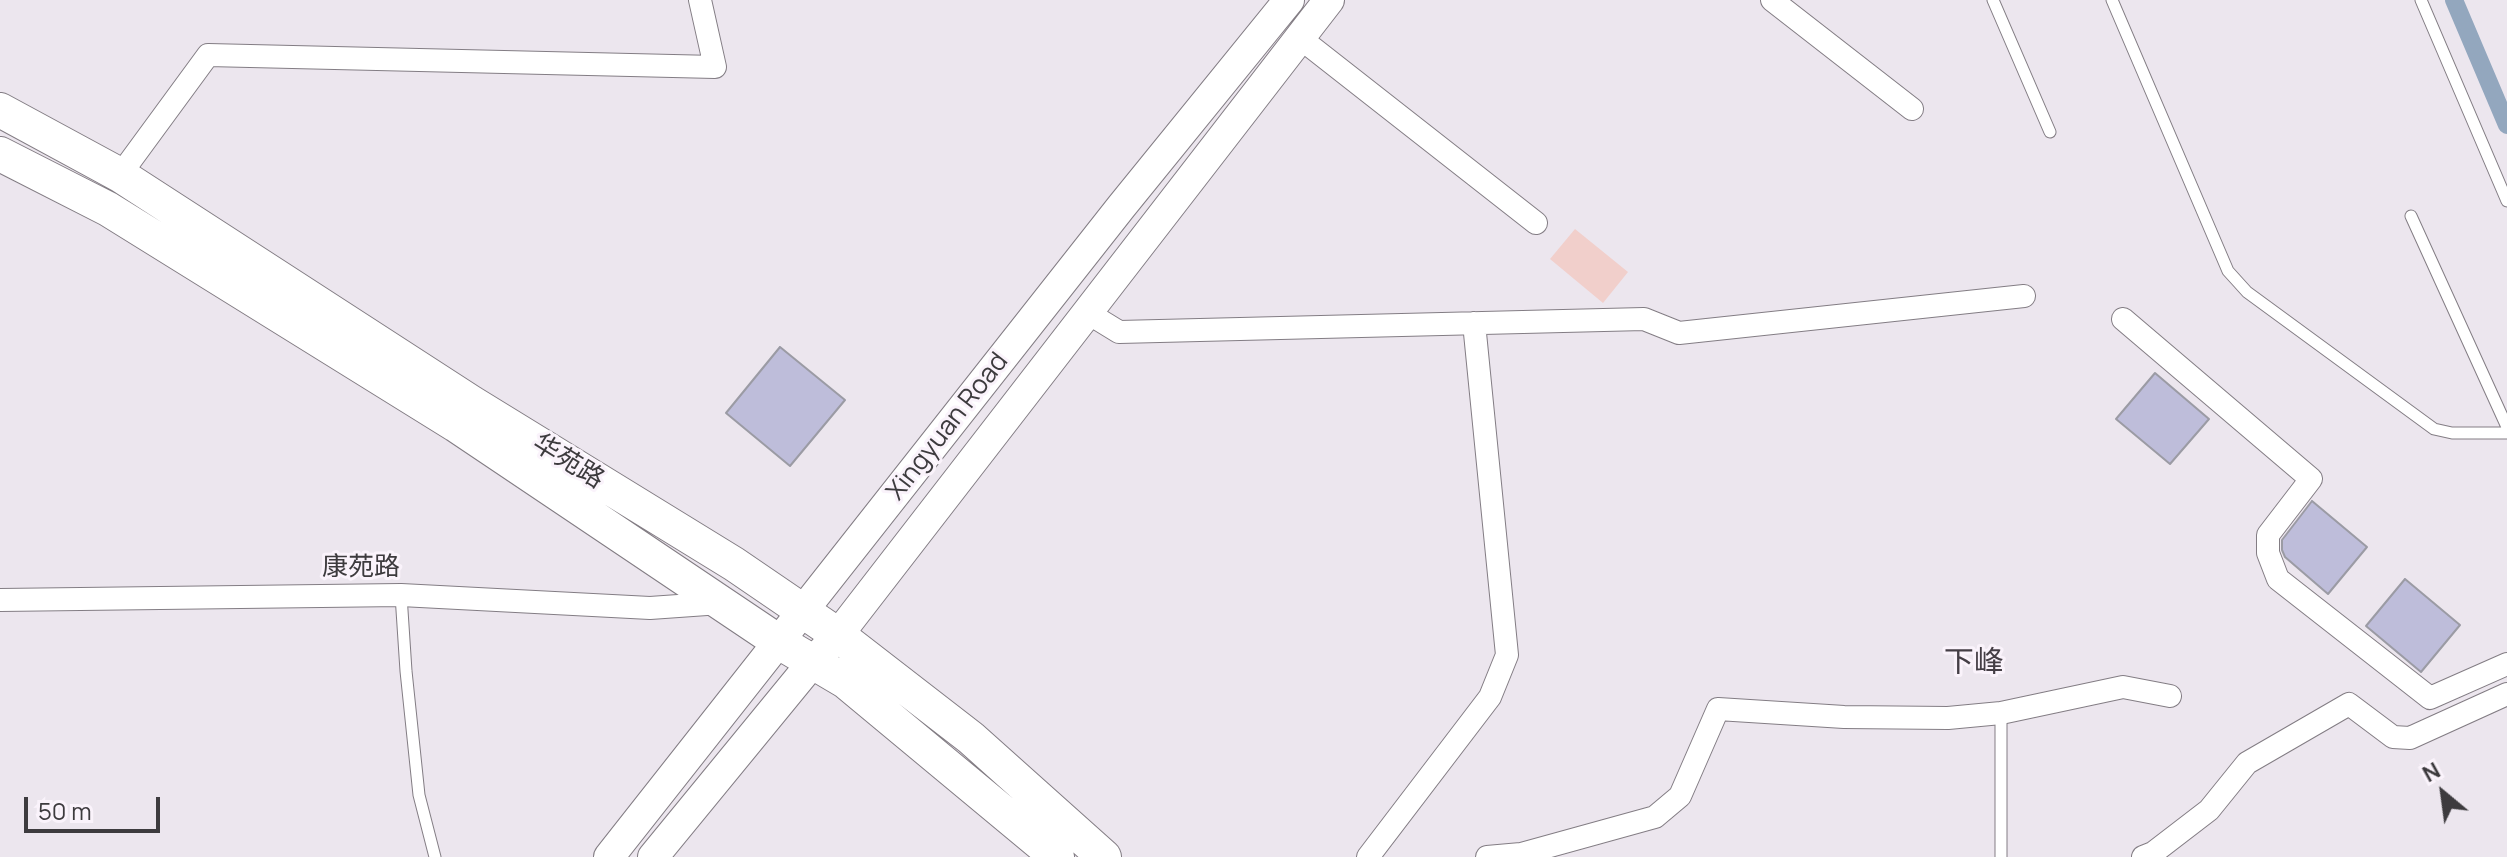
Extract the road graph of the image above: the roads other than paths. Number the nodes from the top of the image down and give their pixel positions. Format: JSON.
{"nodes":[{"id":1,"x":700,"y":0,"type":"edge"},
{"id":2,"x":1289,"y":0,"type":"edge"},
{"id":3,"x":1329,"y":0,"type":"edge"},
{"id":4,"x":1772,"y":0,"type":"edge"},
{"id":5,"x":1993,"y":0,"type":"edge"},
{"id":6,"x":2112,"y":0,"type":"edge"},
{"id":7,"x":2421,"y":0,"type":"edge"},
{"id":8,"x":1300,"y":38,"type":"junction"},
{"id":9,"x":1912,"y":109,"type":"dead end"},
{"id":10,"x":0,"y":110,"type":"edge"},
{"id":11,"x":2050,"y":132,"type":"dead end"},
{"id":12,"x":0,"y":154,"type":"edge"},
{"id":13,"x":120,"y":175,"type":"junction"},
{"id":14,"x":2507,"y":201,"type":"edge"},
{"id":15,"x":2411,"y":216,"type":"dead end"},
{"id":16,"x":1536,"y":223,"type":"dead end"},
{"id":17,"x":2024,"y":296,"type":"dead end"},
{"id":18,"x":1088,"y":313,"type":"junction"},
{"id":19,"x":2123,"y":319,"type":"dead end"},
{"id":20,"x":1474,"y":323,"type":"junction"},
{"id":21,"x":2507,"y":427,"type":"edge"},
{"id":22,"x":2507,"y":433,"type":"edge"},
{"id":23,"x":401,"y":595,"type":"junction"},
{"id":24,"x":0,"y":600,"type":"edge"},
{"id":25,"x":722,"y":603,"type":"junction"},
{"id":26,"x":802,"y":611,"type":"junction"},
{"id":27,"x":838,"y":635,"type":"junction"},
{"id":28,"x":779,"y":642,"type":"junction"},
{"id":29,"x":812,"y":663,"type":"junction"},
{"id":30,"x":2507,"y":664,"type":"edge"},
{"id":31,"x":2507,"y":694,"type":"edge"},
{"id":32,"x":2170,"y":696,"type":"dead end"},
{"id":33,"x":2001,"y":713,"type":"junction"},
{"id":34,"x":1521,"y":855,"type":"edge"},
{"id":35,"x":435,"y":857,"type":"edge"},
{"id":36,"x":609,"y":857,"type":"edge"},
{"id":37,"x":653,"y":857,"type":"edge"},
{"id":38,"x":1057,"y":857,"type":"edge"},
{"id":39,"x":1104,"y":857,"type":"edge"},
{"id":40,"x":1368,"y":857,"type":"edge"},
{"id":41,"x":1487,"y":857,"type":"edge"},
{"id":42,"x":2001,"y":857,"type":"edge"},
{"id":43,"x":2143,"y":857,"type":"edge"}],
"edges":[{"from":1,"to":13,"type":"street"},
{"from":2,"to":26,"type":"main road","name":"Xingyuan Road"},
{"from":3,"to":8,"type":"main road","name":"Xingyuan Road"},
{"from":4,"to":9,"type":"street"},
{"from":5,"to":11,"type":"lane"},
{"from":6,"to":22,"type":"lane"},
{"from":7,"to":14,"type":"lane"},
{"from":8,"to":16,"type":"street"},
{"from":8,"to":18,"type":"main road","name":"Xingyuan Road"},
{"from":10,"to":13,"type":"main road","name":"华苑路"},
{"from":12,"to":25,"type":"main road","name":"华苑路"},
{"from":13,"to":26,"type":"main road","name":"华苑路"},
{"from":15,"to":21,"type":"lane"},
{"from":17,"to":20,"type":"street"},
{"from":18,"to":20,"type":"street"},
{"from":18,"to":27,"type":"main road","name":"Xingyuan Road"},
{"from":19,"to":30,"type":"street"},
{"from":20,"to":40,"type":"street"},
{"from":23,"to":24,"type":"street","name":"康苑路"},
{"from":23,"to":25,"type":"street","name":"康苑路"},
{"from":23,"to":35,"type":"lane"},
{"from":25,"to":28,"type":"main road","name":"华苑路"},
{"from":26,"to":27,"type":"main road","name":"华苑路"},
{"from":26,"to":28,"type":"main road","name":"Xingyuan Road"},
{"from":27,"to":29,"type":"main road","name":"Xingyuan Road"},
{"from":27,"to":39,"type":"main road","name":"华苑路"},
{"from":28,"to":29,"type":"main road","name":"华苑路"},
{"from":28,"to":36,"type":"main road","name":"Xingyuan Road"},
{"from":29,"to":37,"type":"main road","name":"Xingyuan Road"},
{"from":29,"to":38,"type":"main road","name":"华苑路"},
{"from":31,"to":43,"type":"street"},
{"from":32,"to":33,"type":"street"},
{"from":33,"to":34,"type":"street"},
{"from":33,"to":42,"type":"lane"},
{"from":34,"to":41,"type":"street"}]}
